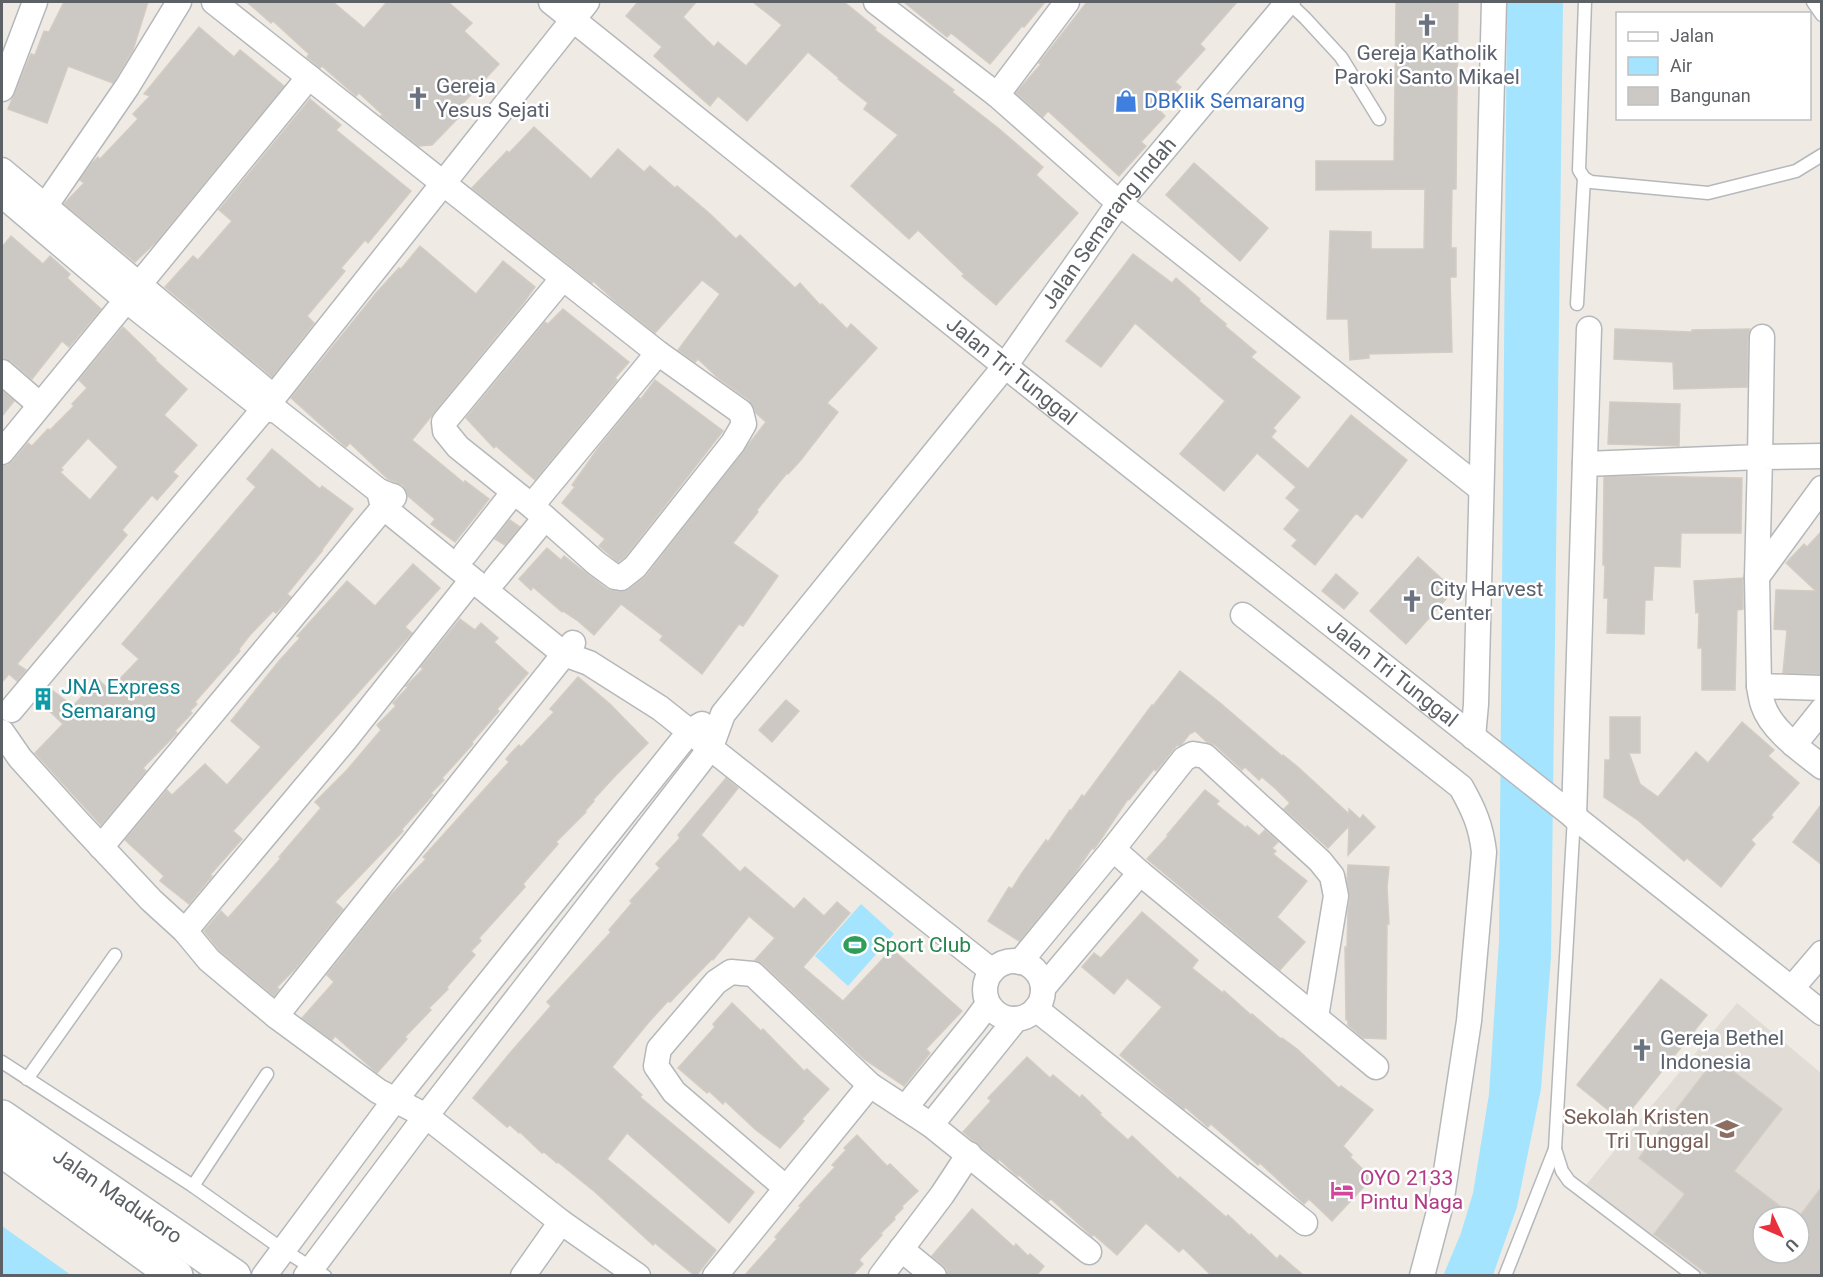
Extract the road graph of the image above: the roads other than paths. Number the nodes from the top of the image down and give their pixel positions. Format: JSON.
{"nodes":[{"id":1,"x":34,"y":2,"type":"edge"},
{"id":2,"x":179,"y":2,"type":"edge"},
{"id":3,"x":214,"y":2,"type":"edge"},
{"id":4,"x":551,"y":2,"type":"edge"},
{"id":5,"x":876,"y":2,"type":"edge"},
{"id":6,"x":1067,"y":2,"type":"edge"},
{"id":7,"x":1288,"y":2,"type":"edge"},
{"id":8,"x":1494,"y":2,"type":"edge"},
{"id":9,"x":1585,"y":2,"type":"edge"},
{"id":10,"x":1813,"y":2,"type":"edge"},
{"id":11,"x":580,"y":10,"type":"edge"},
{"id":12,"x":1821,"y":15,"type":"edge"},
{"id":13,"x":309,"y":77,"type":"junction"},
{"id":14,"x":2,"y":89,"type":"edge"},
{"id":15,"x":997,"y":95,"type":"junction"},
{"id":16,"x":1378,"y":119,"type":"dead end"},
{"id":17,"x":1821,"y":155,"type":"edge"},
{"id":18,"x":2,"y":170,"type":"edge"},
{"id":19,"x":1584,"y":178,"type":"junction"},
{"id":20,"x":443,"y":183,"type":"junction"},
{"id":21,"x":2,"y":195,"type":"edge"},
{"id":22,"x":1119,"y":203,"type":"junction"},
{"id":23,"x":45,"y":205,"type":"junction"},
{"id":24,"x":563,"y":278,"type":"junction"},
{"id":25,"x":133,"y":292,"type":"junction"},
{"id":26,"x":1577,"y":304,"type":"dead end"},
{"id":27,"x":1589,"y":329,"type":"dead end"},
{"id":28,"x":1762,"y":337,"type":"dead end"},
{"id":29,"x":658,"y":353,"type":"junction"},
{"id":30,"x":1005,"y":366,"type":"junction"},
{"id":31,"x":2,"y":372,"type":"edge"},
{"id":32,"x":40,"y":405,"type":"junction"},
{"id":33,"x":271,"y":406,"type":"junction"},
{"id":34,"x":2,"y":452,"type":"edge"},
{"id":35,"x":1821,"y":456,"type":"edge"},
{"id":36,"x":1760,"y":457,"type":"junction"},
{"id":37,"x":1585,"y":464,"type":"junction"},
{"id":38,"x":1821,"y":488,"type":"edge"},
{"id":39,"x":1481,"y":489,"type":"junction"},
{"id":40,"x":513,"y":493,"type":"junction"},
{"id":41,"x":385,"y":498,"type":"junction"},
{"id":42,"x":539,"y":513,"type":"junction"},
{"id":43,"x":465,"y":554,"type":"junction"},
{"id":44,"x":1757,"y":578,"type":"junction"},
{"id":45,"x":484,"y":579,"type":"junction"},
{"id":46,"x":1243,"y":615,"type":"dead end"},
{"id":47,"x":569,"y":647,"type":"junction"},
{"id":48,"x":1759,"y":686,"type":"junction"},
{"id":49,"x":1821,"y":688,"type":"edge"},
{"id":50,"x":1821,"y":710,"type":"edge"},
{"id":51,"x":723,"y":714,"type":"junction"},
{"id":52,"x":4,"y":717,"type":"edge"},
{"id":53,"x":690,"y":731,"type":"junction"},
{"id":54,"x":1473,"y":736,"type":"junction"},
{"id":55,"x":1794,"y":745,"type":"junction"},
{"id":56,"x":711,"y":747,"type":"junction"},
{"id":57,"x":1821,"y":767,"type":"edge"},
{"id":58,"x":1567,"y":812,"type":"junction"},
{"id":59,"x":101,"y":847,"type":"junction"},
{"id":60,"x":1113,"y":849,"type":"junction"},
{"id":61,"x":1140,"y":873,"type":"junction"},
{"id":62,"x":532,"y":928,"type":"junction"},
{"id":63,"x":185,"y":931,"type":"junction"},
{"id":64,"x":557,"y":947,"type":"junction"},
{"id":65,"x":1821,"y":953,"type":"edge"},
{"id":66,"x":115,"y":955,"type":"dead end"},
{"id":67,"x":1020,"y":962,"type":"junction"},
{"id":68,"x":992,"y":971,"type":"junction"},
{"id":69,"x":1792,"y":988,"type":"junction"},
{"id":70,"x":988,"y":1004,"type":"junction"},
{"id":71,"x":1031,"y":1006,"type":"junction"},
{"id":72,"x":1821,"y":1013,"type":"edge"},
{"id":73,"x":276,"y":1016,"type":"junction"},
{"id":74,"x":1316,"y":1017,"type":"junction"},
{"id":75,"x":2,"y":1062,"type":"edge"},
{"id":76,"x":1377,"y":1066,"type":"dead end"},
{"id":77,"x":267,"y":1074,"type":"dead end"},
{"id":78,"x":27,"y":1079,"type":"junction"},
{"id":79,"x":870,"y":1085,"type":"junction"},
{"id":80,"x":396,"y":1099,"type":"junction"},
{"id":81,"x":905,"y":1108,"type":"junction"},
{"id":82,"x":426,"y":1116,"type":"junction"},
{"id":83,"x":2,"y":1117,"type":"edge"},
{"id":84,"x":931,"y":1125,"type":"junction"},
{"id":85,"x":1555,"y":1149,"type":"junction"},
{"id":86,"x":2,"y":1150,"type":"edge"},
{"id":87,"x":969,"y":1154,"type":"junction"},
{"id":88,"x":193,"y":1186,"type":"junction"},
{"id":89,"x":786,"y":1188,"type":"junction"},
{"id":90,"x":561,"y":1222,"type":"junction"},
{"id":91,"x":1305,"y":1224,"type":"dead end"},
{"id":92,"x":282,"y":1249,"type":"junction"},
{"id":93,"x":901,"y":1249,"type":"junction"},
{"id":94,"x":1089,"y":1252,"type":"dead end"},
{"id":95,"x":315,"y":1273,"type":"edge"},
{"id":96,"x":176,"y":1275,"type":"edge"},
{"id":97,"x":234,"y":1275,"type":"edge"},
{"id":98,"x":264,"y":1275,"type":"edge"},
{"id":99,"x":523,"y":1275,"type":"edge"},
{"id":100,"x":638,"y":1275,"type":"edge"},
{"id":101,"x":715,"y":1275,"type":"edge"},
{"id":102,"x":881,"y":1275,"type":"edge"},
{"id":103,"x":934,"y":1275,"type":"edge"},
{"id":104,"x":1422,"y":1275,"type":"edge"},
{"id":105,"x":1505,"y":1275,"type":"edge"},
{"id":106,"x":1694,"y":1275,"type":"edge"}],
"edges":[{"from":1,"to":14,"type":"street"},
{"from":2,"to":23,"type":"street"},
{"from":3,"to":13,"type":"street"},
{"from":4,"to":11,"type":"street","name":"Jalan Tri Tunggal"},
{"from":5,"to":15,"type":"street"},
{"from":6,"to":15,"type":"street"},
{"from":7,"to":16,"type":"lane"},
{"from":7,"to":22,"type":"street","name":"Jalan Semarang Indah"},
{"from":8,"to":39,"type":"street"},
{"from":9,"to":19,"type":"lane"},
{"from":10,"to":12,"type":"lane"},
{"from":11,"to":20,"type":"street"},
{"from":11,"to":30,"type":"street","name":"Jalan Tri Tunggal"},
{"from":13,"to":20,"type":"street"},
{"from":13,"to":25,"type":"street"},
{"from":15,"to":22,"type":"street"},
{"from":17,"to":19,"type":"lane"},
{"from":18,"to":23,"type":"street"},
{"from":19,"to":26,"type":"lane"},
{"from":20,"to":24,"type":"street"},
{"from":20,"to":33,"type":"street"},
{"from":21,"to":25,"type":"street"},
{"from":22,"to":30,"type":"street","name":"Jalan Semarang Indah"},
{"from":22,"to":39,"type":"street"},
{"from":23,"to":25,"type":"street"},
{"from":24,"to":29,"type":"street"},
{"from":24,"to":40,"type":"street"},
{"from":25,"to":32,"type":"street"},
{"from":25,"to":33,"type":"street"},
{"from":27,"to":37,"type":"street"},
{"from":28,"to":36,"type":"street"},
{"from":29,"to":42,"type":"street"},
{"from":29,"to":42,"type":"street"},
{"from":30,"to":51,"type":"street","name":"Jalan Semarang Indah"},
{"from":30,"to":54,"type":"street","name":"Jalan Tri Tunggal"},
{"from":31,"to":32,"type":"street"},
{"from":32,"to":34,"type":"street"},
{"from":33,"to":41,"type":"street"},
{"from":33,"to":52,"type":"street"},
{"from":35,"to":36,"type":"street"},
{"from":36,"to":37,"type":"street"},
{"from":36,"to":44,"type":"street"},
{"from":37,"to":58,"type":"street"},
{"from":38,"to":44,"type":"street"},
{"from":39,"to":54,"type":"street"},
{"from":40,"to":42,"type":"street"},
{"from":40,"to":43,"type":"street"},
{"from":41,"to":43,"type":"street"},
{"from":41,"to":45,"type":"street"},
{"from":41,"to":59,"type":"street"},
{"from":42,"to":45,"type":"street"},
{"from":43,"to":45,"type":"street"},
{"from":44,"to":48,"type":"street"},
{"from":45,"to":47,"type":"street"},
{"from":45,"to":63,"type":"street"},
{"from":46,"to":104,"type":"street"},
{"from":47,"to":53,"type":"street"},
{"from":47,"to":73,"type":"street"},
{"from":48,"to":49,"type":"street"},
{"from":48,"to":55,"type":"street"},
{"from":50,"to":55,"type":"street"},
{"from":51,"to":53,"type":"street"},
{"from":51,"to":56,"type":"street"},
{"from":52,"to":59,"type":"street"},
{"from":53,"to":56,"type":"street"},
{"from":53,"to":62,"type":"street"},
{"from":54,"to":58,"type":"street","name":"Jalan Tri Tunggal"},
{"from":55,"to":57,"type":"street"},
{"from":56,"to":64,"type":"street"},
{"from":56,"to":68,"type":"street"},
{"from":58,"to":69,"type":"street"},
{"from":58,"to":85,"type":"lane"},
{"from":59,"to":63,"type":"street"},
{"from":60,"to":61,"type":"street"},
{"from":60,"to":67,"type":"street"},
{"from":60,"to":74,"type":"street"},
{"from":61,"to":71,"type":"street"},
{"from":61,"to":74,"type":"street"},
{"from":62,"to":64,"type":"street"},
{"from":62,"to":80,"type":"street"},
{"from":63,"to":73,"type":"street"},
{"from":64,"to":82,"type":"street"},
{"from":65,"to":69,"type":"street"},
{"from":66,"to":78,"type":"lane"},
{"from":67,"to":68,"type":"street"},
{"from":67,"to":71,"type":"street"},
{"from":68,"to":70,"type":"street"},
{"from":69,"to":72,"type":"street"},
{"from":70,"to":71,"type":"street"},
{"from":70,"to":81,"type":"street"},
{"from":71,"to":84,"type":"street"},
{"from":71,"to":91,"type":"street"},
{"from":73,"to":80,"type":"street"},
{"from":74,"to":76,"type":"street"},
{"from":75,"to":78,"type":"lane"},
{"from":77,"to":88,"type":"lane"},
{"from":78,"to":88,"type":"lane"},
{"from":79,"to":81,"type":"street"},
{"from":79,"to":89,"type":"street"},
{"from":79,"to":89,"type":"street"},
{"from":80,"to":82,"type":"street"},
{"from":80,"to":92,"type":"street"},
{"from":81,"to":84,"type":"street"},
{"from":82,"to":90,"type":"street"},
{"from":82,"to":95,"type":"street"},
{"from":83,"to":97,"type":"street","name":"Jalan Madukoro"},
{"from":84,"to":87,"type":"street"},
{"from":85,"to":105,"type":"lane"},
{"from":85,"to":106,"type":"lane"},
{"from":86,"to":96,"type":"street","name":"Jalan Madukoro"},
{"from":87,"to":93,"type":"street"},
{"from":87,"to":94,"type":"street"},
{"from":88,"to":92,"type":"lane"},
{"from":89,"to":101,"type":"street"},
{"from":90,"to":99,"type":"street"},
{"from":90,"to":100,"type":"street"},
{"from":92,"to":95,"type":"lane"},
{"from":92,"to":98,"type":"street"},
{"from":93,"to":102,"type":"street"},
{"from":93,"to":103,"type":"street"}]}
